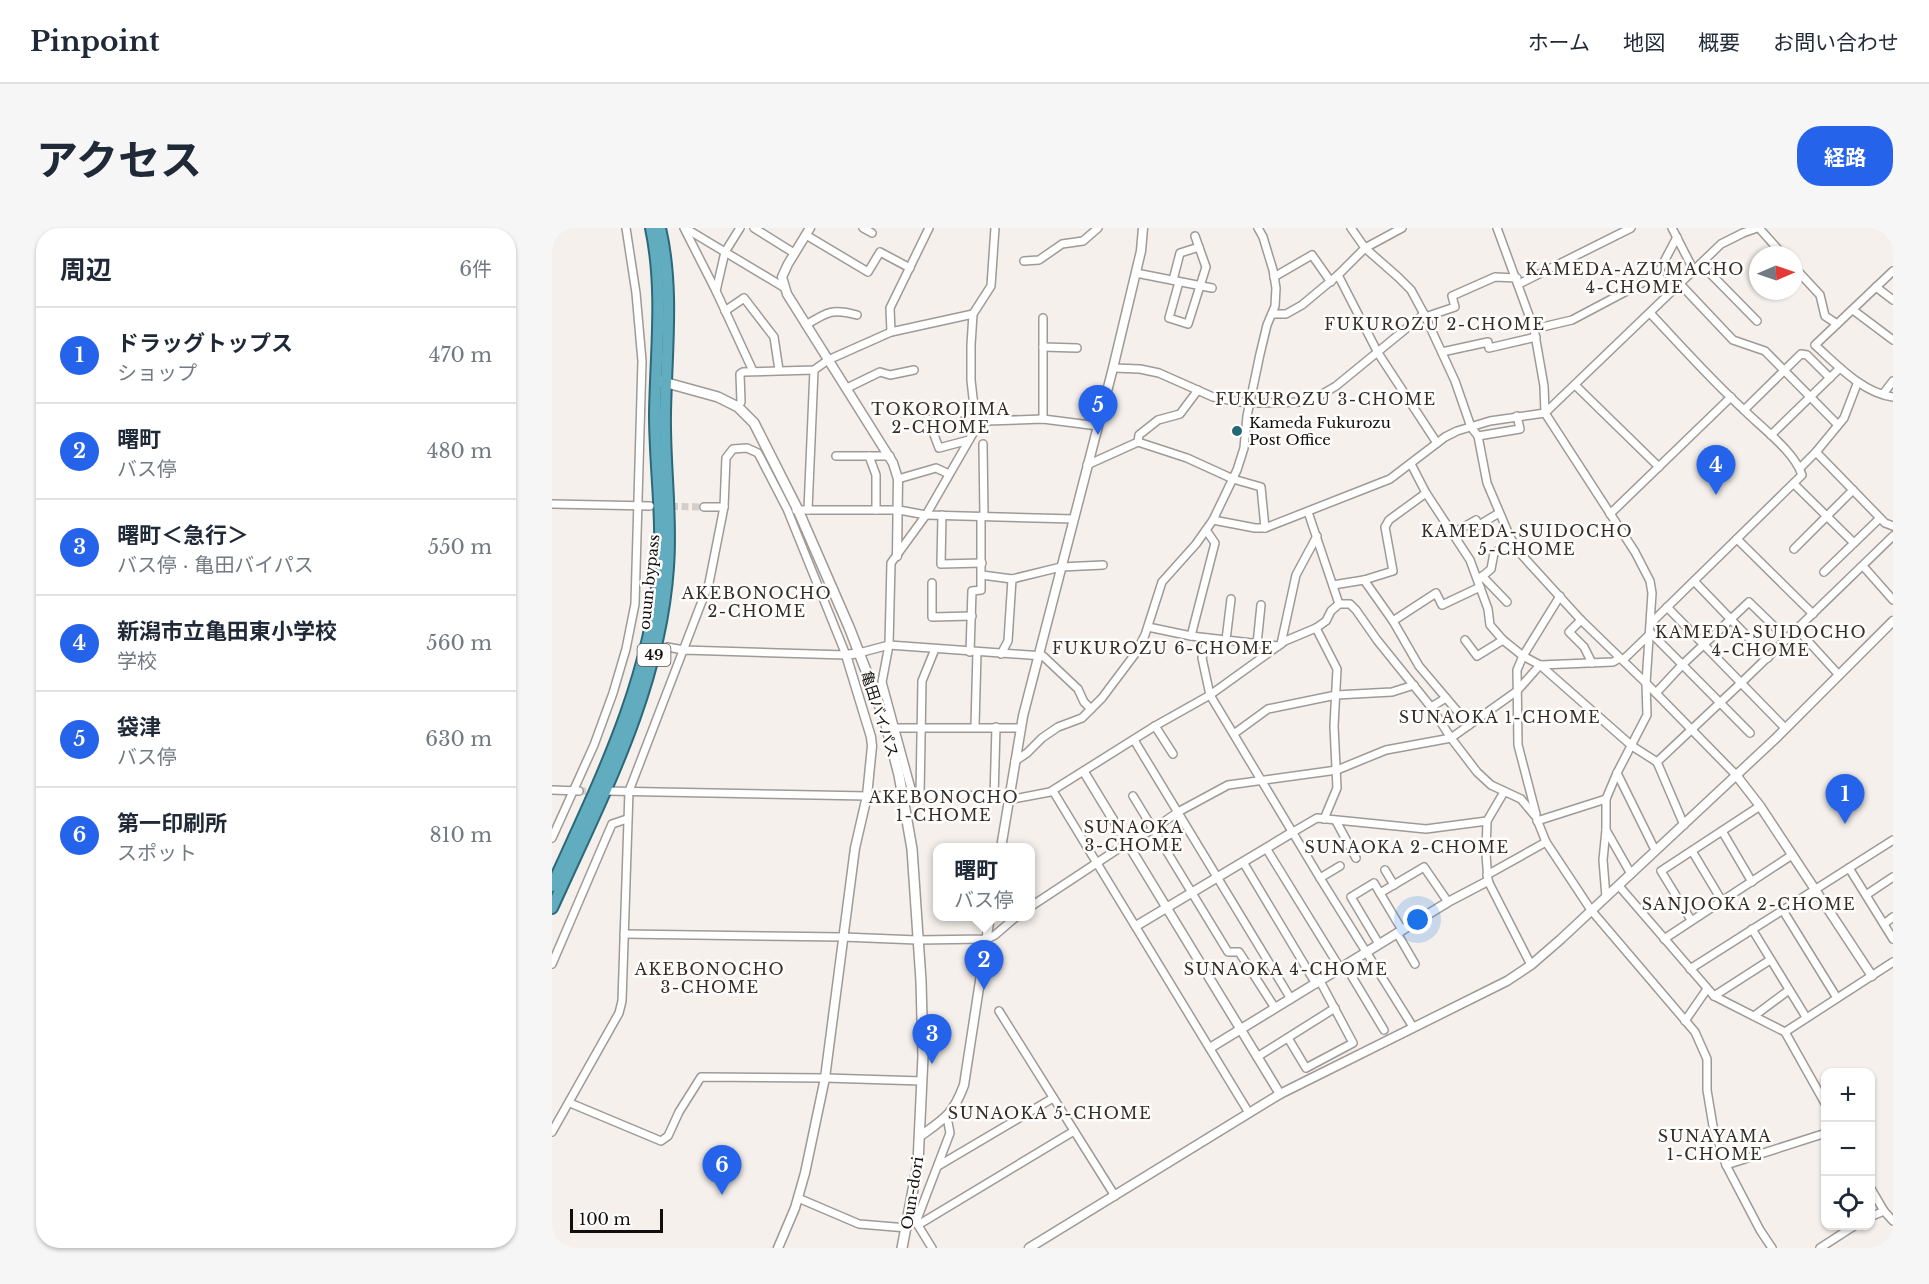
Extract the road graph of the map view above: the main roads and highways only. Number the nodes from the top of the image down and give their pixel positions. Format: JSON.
{"nodes":[{"id":1,"x":651,"y":228,"type":"edge"},
{"id":2,"x":660,"y":228,"type":"edge"},
{"id":3,"x":661,"y":381,"type":"junction"},
{"id":4,"x":552,"y":886,"type":"edge"},
{"id":5,"x":552,"y":908,"type":"edge"},
{"id":6,"x":919,"y":1137,"type":"joint"},
{"id":7,"x":902,"y":1248,"type":"edge"}],
"edges":[{"from":1,"to":3,"type":"highway","number":"49"},
{"from":2,"to":3,"type":"highway","number":"49"},
{"from":3,"to":4,"type":"highway","name":"ouun bypass","number":"49"},
{"from":3,"to":5,"type":"highway","name":"ouun bypass","number":"49"},
{"from":3,"to":6,"type":"main road","name":"亀田バイパス"},
{"from":6,"to":7,"type":"main road","name":"Oun-dori"}]}
